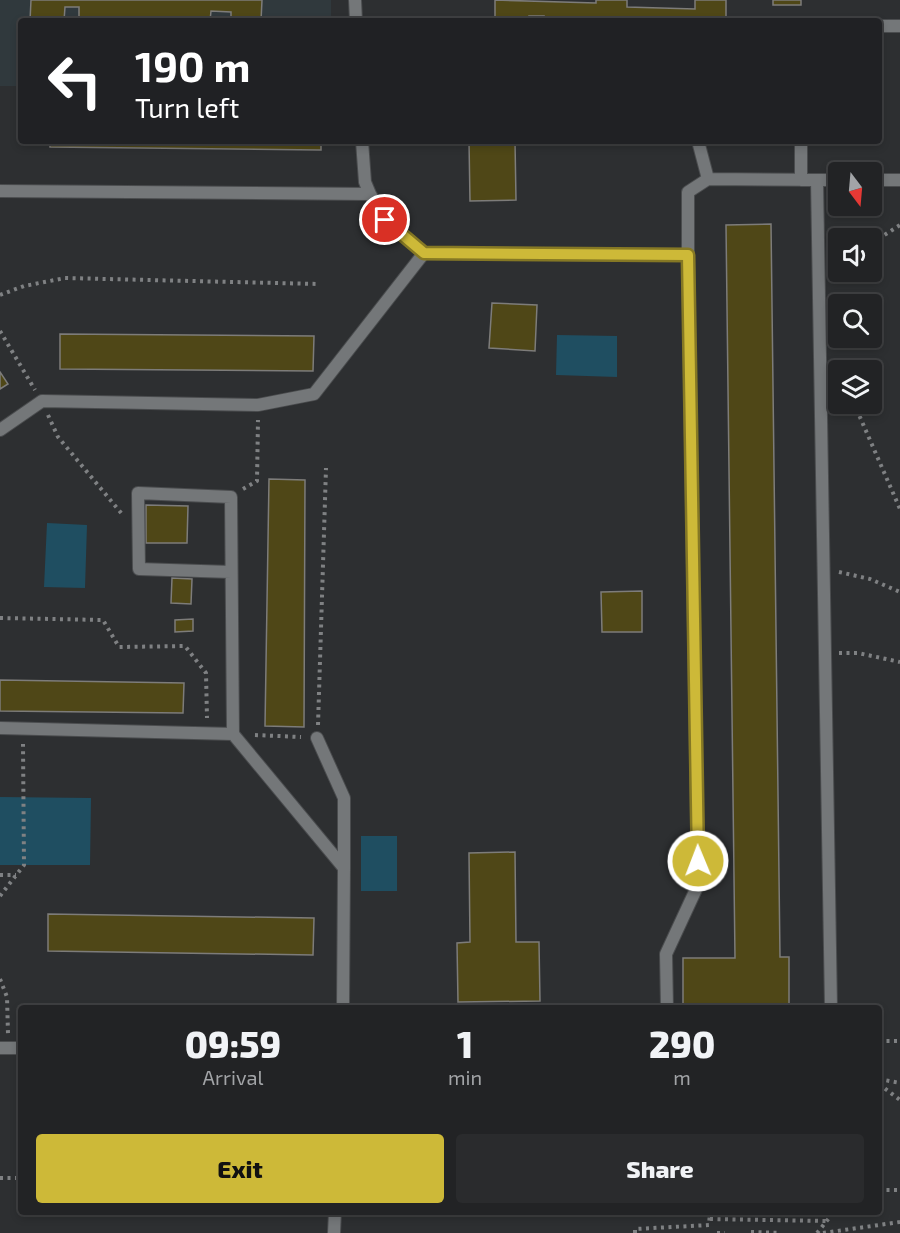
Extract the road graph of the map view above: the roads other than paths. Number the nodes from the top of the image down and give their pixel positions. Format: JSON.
{"nodes":[{"id":1,"x":355,"y":0,"type":"edge"},
{"id":2,"x":356,"y":18,"type":"edge"},
{"id":3,"x":882,"y":26,"type":"edge"},
{"id":4,"x":900,"y":26,"type":"edge"},
{"id":5,"x":362,"y":144,"type":"edge"},
{"id":6,"x":699,"y":144,"type":"edge"},
{"id":7,"x":801,"y":144,"type":"edge"},
{"id":8,"x":708,"y":179,"type":"junction"},
{"id":9,"x":801,"y":180,"type":"junction"},
{"id":10,"x":817,"y":180,"type":"junction"},
{"id":11,"x":828,"y":180,"type":"edge"},
{"id":12,"x":882,"y":180,"type":"edge"},
{"id":13,"x":900,"y":180,"type":"edge"},
{"id":14,"x":0,"y":190,"type":"edge"},
{"id":15,"x":370,"y":194,"type":"junction"},
{"id":16,"x":424,"y":253,"type":"junction"},
{"id":17,"x":688,"y":255,"type":"junction"},
{"id":18,"x":0,"y":430,"type":"edge"},
{"id":19,"x":231,"y":572,"type":"junction"},
{"id":20,"x":0,"y":728,"type":"edge"},
{"id":21,"x":233,"y":734,"type":"junction"},
{"id":22,"x":317,"y":738,"type":"road end"},
{"id":23,"x":344,"y":868,"type":"junction"},
{"id":24,"x":342,"y":1005,"type":"edge"},
{"id":25,"x":667,"y":1005,"type":"edge"},
{"id":26,"x":831,"y":1005,"type":"edge"},
{"id":27,"x":335,"y":1215,"type":"edge"},
{"id":28,"x":334,"y":1233,"type":"edge"}],
"edges":[{"from":1,"to":2,"type":"lane"},
{"from":3,"to":4,"type":"lane"},
{"from":5,"to":15,"type":"lane"},
{"from":6,"to":8,"type":"lane"},
{"from":7,"to":9,"type":"lane"},
{"from":8,"to":9,"type":"lane"},
{"from":8,"to":17,"type":"lane"},
{"from":9,"to":10,"type":"lane"},
{"from":10,"to":11,"type":"lane"},
{"from":10,"to":26,"type":"lane"},
{"from":12,"to":13,"type":"lane"},
{"from":14,"to":15,"type":"lane"},
{"from":15,"to":16,"type":"lane"},
{"from":16,"to":17,"type":"lane"},
{"from":16,"to":18,"type":"lane"},
{"from":17,"to":25,"type":"lane"},
{"from":19,"to":19,"type":"lane"},
{"from":19,"to":21,"type":"lane"},
{"from":20,"to":21,"type":"lane"},
{"from":21,"to":23,"type":"lane"},
{"from":22,"to":23,"type":"lane"},
{"from":23,"to":24,"type":"lane"},
{"from":27,"to":28,"type":"lane"}]}
